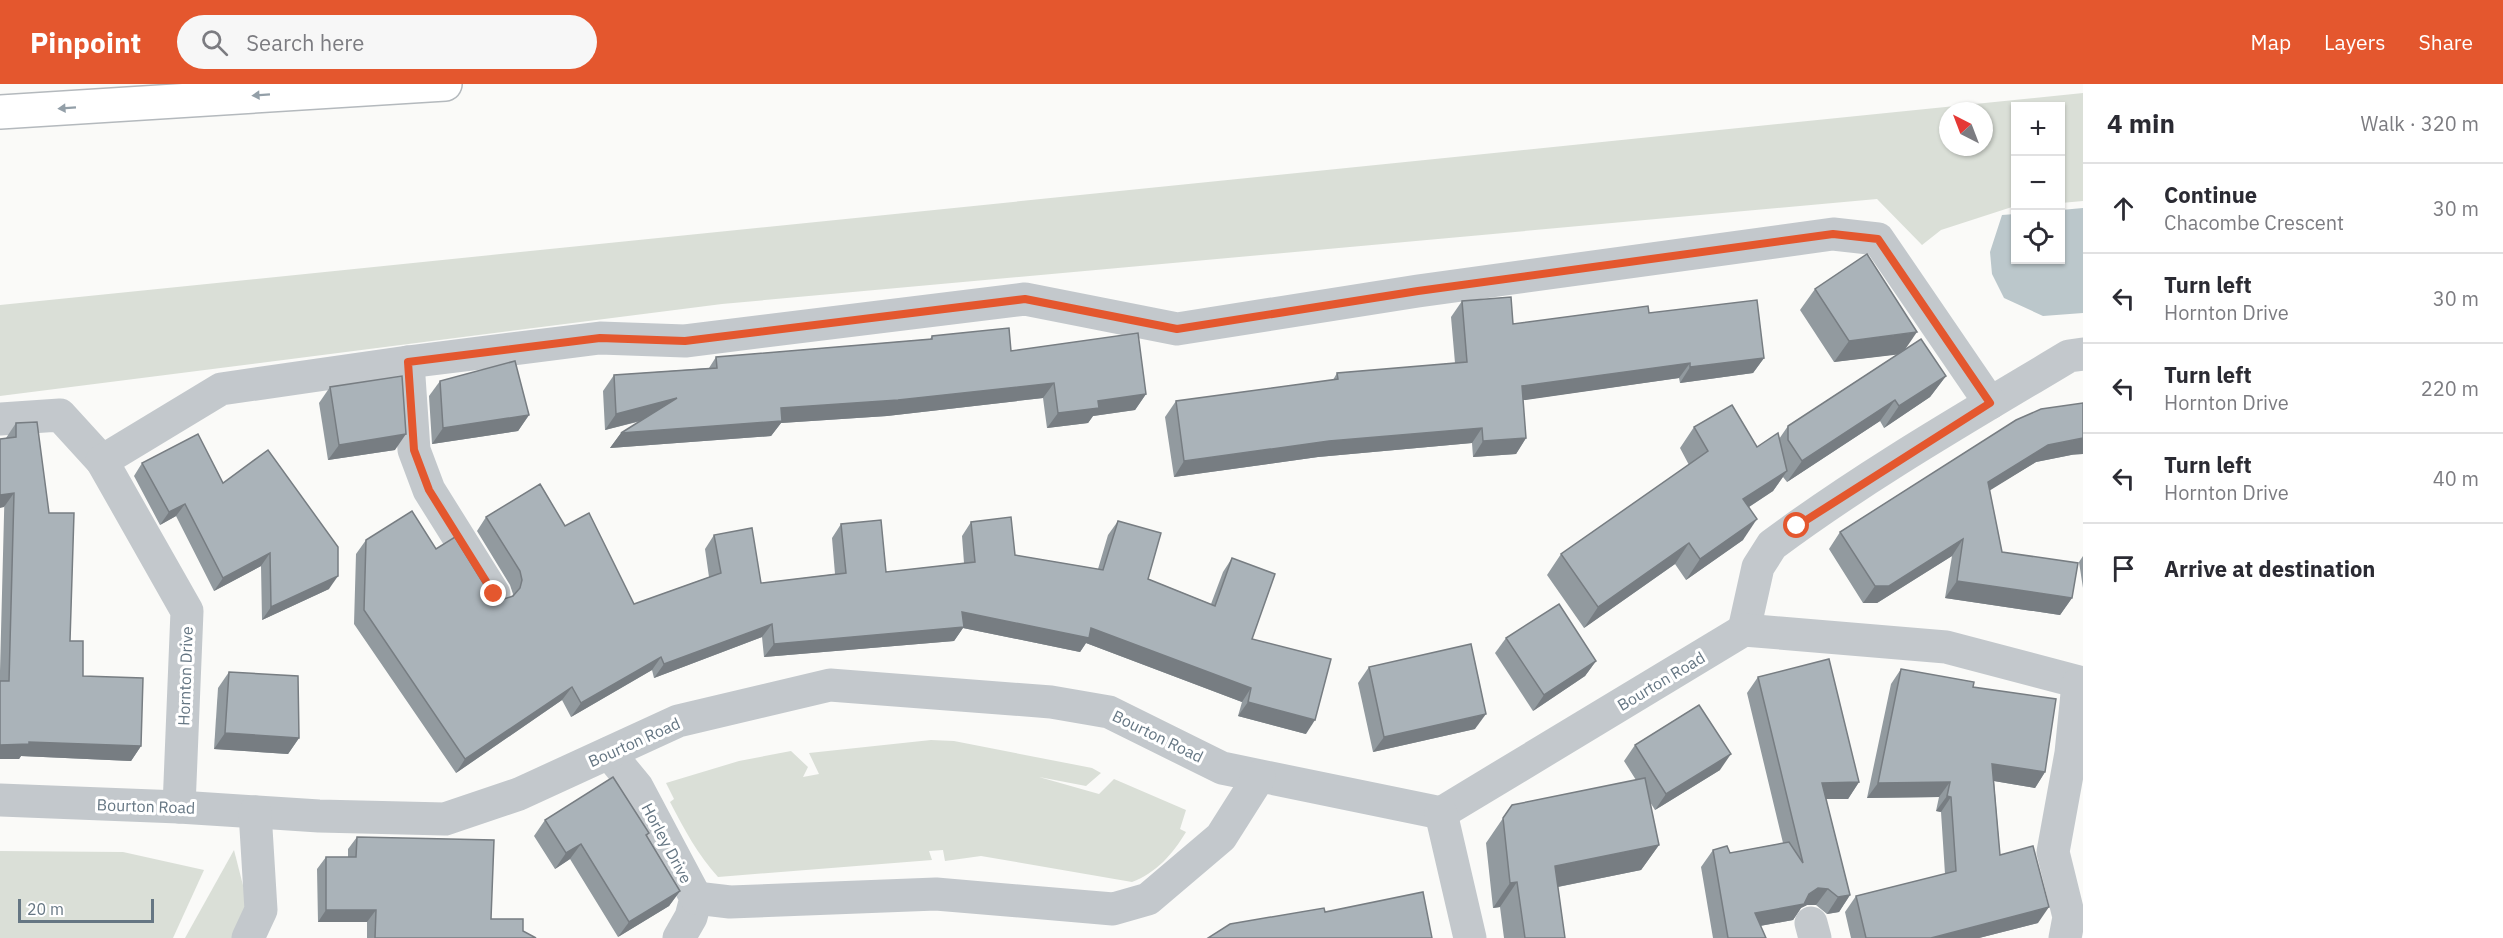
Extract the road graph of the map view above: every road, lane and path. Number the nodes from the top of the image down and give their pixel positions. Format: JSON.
{"nodes":[{"id":1,"x":445,"y":84,"type":"edge"},
{"id":2,"x":0,"y":112,"type":"edge"},
{"id":3,"x":2083,"y":354,"type":"edge"},
{"id":4,"x":408,"y":362,"type":"junction"},
{"id":5,"x":1990,"y":403,"type":"junction"},
{"id":6,"x":0,"y":419,"type":"edge"},
{"id":7,"x":102,"y":460,"type":"junction"},
{"id":8,"x":494,"y":594,"type":"edge"},
{"id":9,"x":1744,"y":630,"type":"junction"},
{"id":10,"x":2080,"y":683,"type":"edge"},
{"id":11,"x":609,"y":753,"type":"junction"},
{"id":12,"x":1259,"y":777,"type":"junction"},
{"id":13,"x":0,"y":800,"type":"edge"},
{"id":14,"x":179,"y":807,"type":"junction"},
{"id":15,"x":255,"y":812,"type":"junction"},
{"id":16,"x":1441,"y":813,"type":"junction"},
{"id":17,"x":696,"y":898,"type":"junction"},
{"id":18,"x":248,"y":938,"type":"edge"},
{"id":19,"x":679,"y":938,"type":"edge"},
{"id":20,"x":1470,"y":938,"type":"edge"},
{"id":21,"x":2065,"y":938,"type":"edge"}],
"edges":[{"from":1,"to":2,"type":"highway","one_way":true},
{"from":3,"to":5,"type":"street"},
{"from":4,"to":5,"type":"street"},
{"from":4,"to":7,"type":"street"},
{"from":4,"to":8,"type":"street"},
{"from":5,"to":9,"type":"street"},
{"from":6,"to":7,"type":"street","name":"Hornton Drive"},
{"from":7,"to":14,"type":"street","name":"Hornton Drive"},
{"from":9,"to":10,"type":"street"},
{"from":9,"to":16,"type":"street","name":"Bourton Road"},
{"from":10,"to":21,"type":"street"},
{"from":11,"to":12,"type":"street","name":"Bourton Road"},
{"from":11,"to":15,"type":"street","name":"Bourton Road"},
{"from":11,"to":17,"type":"street","name":"Horley Drive"},
{"from":12,"to":16,"type":"street","name":"Bourton Road"},
{"from":12,"to":17,"type":"street"},
{"from":13,"to":14,"type":"street","name":"Bourton Road"},
{"from":14,"to":15,"type":"street","name":"Bourton Road"},
{"from":15,"to":18,"type":"street"},
{"from":16,"to":20,"type":"street"},
{"from":17,"to":19,"type":"street","name":"Horley Drive"}]}
